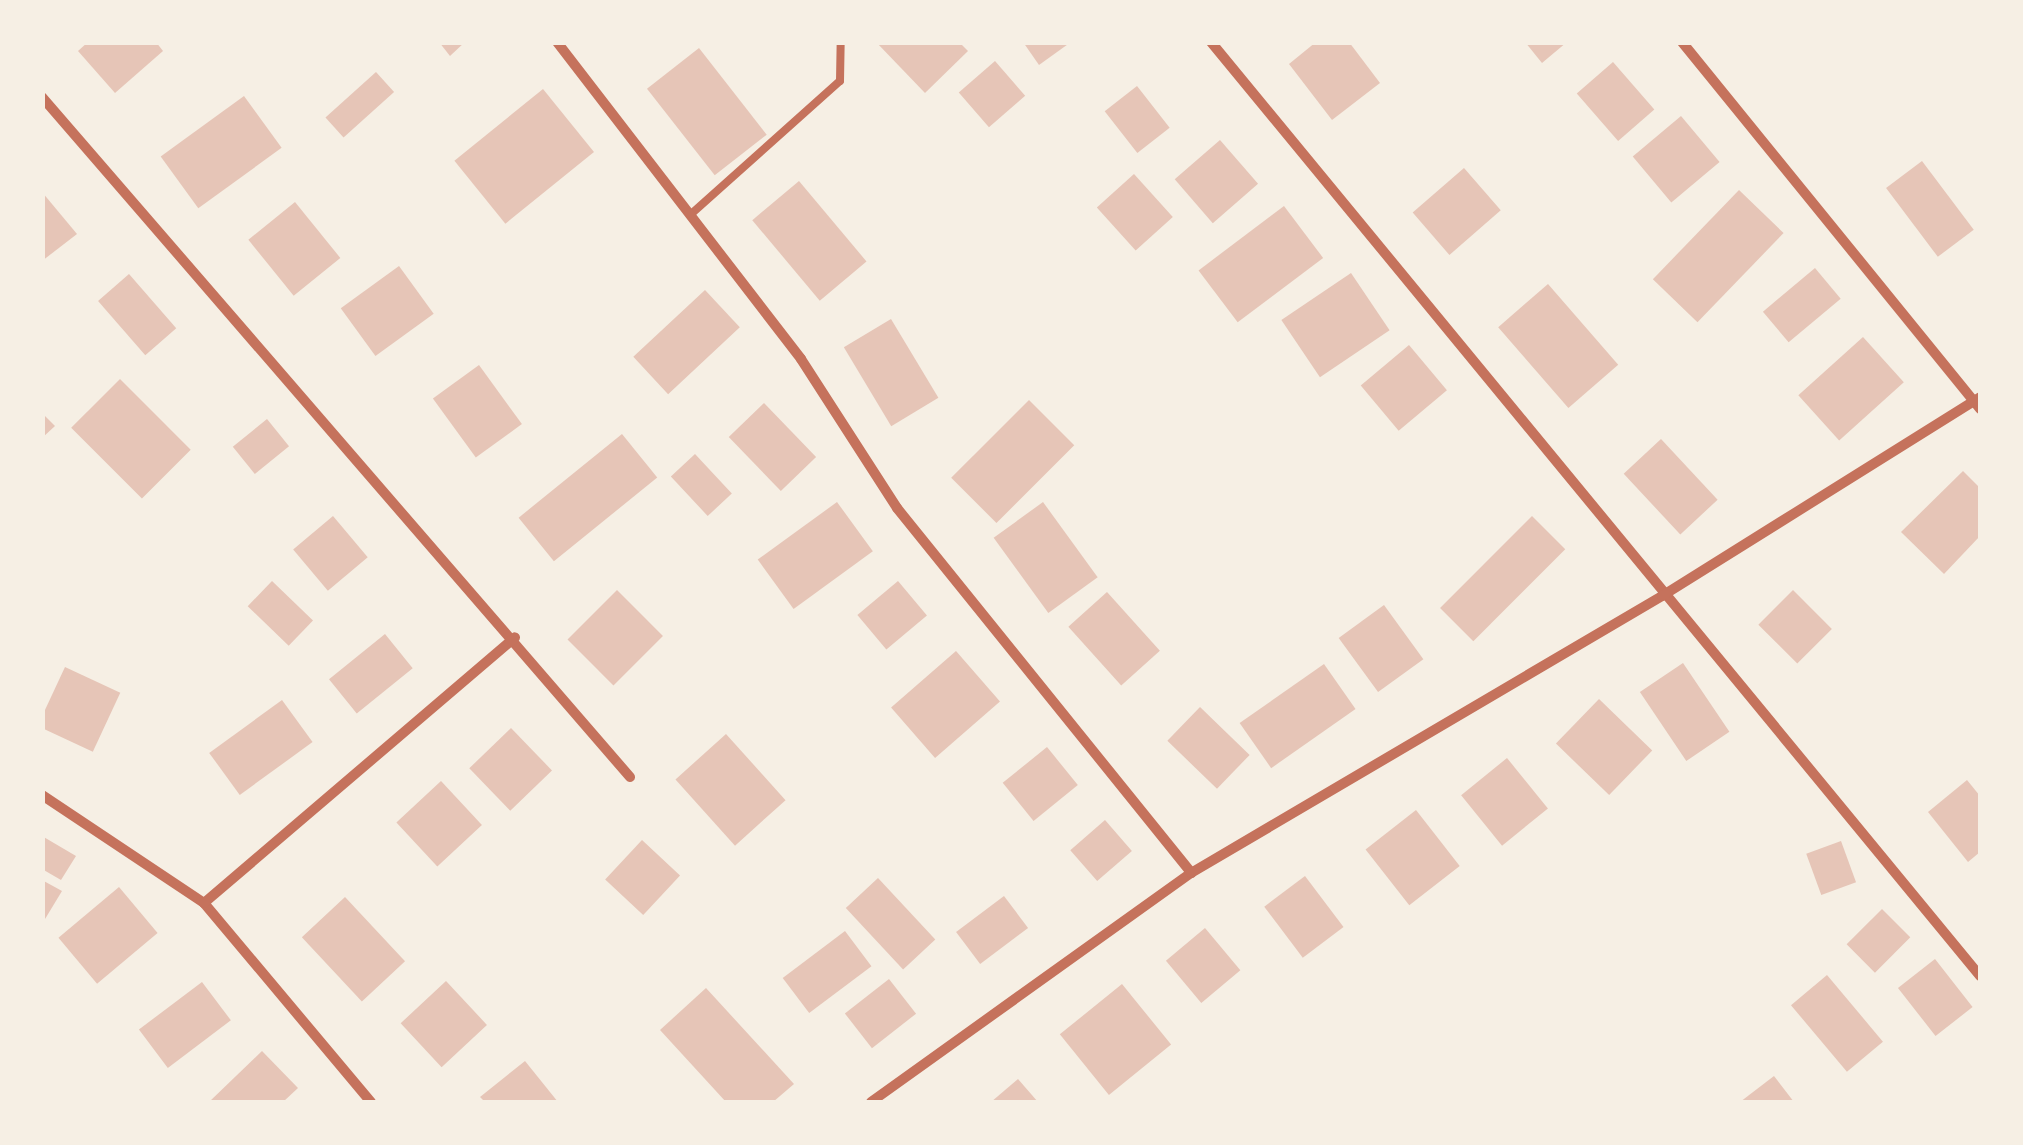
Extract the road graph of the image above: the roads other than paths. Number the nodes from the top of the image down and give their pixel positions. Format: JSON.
{"nodes":[{"id":1,"x":557,"y":42,"type":"edge"},
{"id":2,"x":841,"y":42,"type":"edge"},
{"id":3,"x":1211,"y":42,"type":"edge"},
{"id":4,"x":1682,"y":42,"type":"edge"},
{"id":5,"x":42,"y":97,"type":"edge"},
{"id":6,"x":690,"y":215,"type":"junction"},
{"id":7,"x":1979,"y":402,"type":"edge"},
{"id":8,"x":1662,"y":596,"type":"junction"},
{"id":9,"x":515,"y":637,"type":"junction"},
{"id":10,"x":630,"y":777,"type":"dead end"},
{"id":11,"x":42,"y":796,"type":"edge"},
{"id":12,"x":1191,"y":873,"type":"junction"},
{"id":13,"x":204,"y":903,"type":"junction"},
{"id":14,"x":1980,"y":976,"type":"edge"},
{"id":15,"x":370,"y":1102,"type":"edge"},
{"id":16,"x":871,"y":1102,"type":"edge"}],
"edges":[{"from":1,"to":6,"type":"street"},
{"from":2,"to":6,"type":"lane"},
{"from":3,"to":8,"type":"street"},
{"from":4,"to":7,"type":"street"},
{"from":5,"to":9,"type":"street"},
{"from":6,"to":12,"type":"street"},
{"from":7,"to":8,"type":"street"},
{"from":8,"to":12,"type":"street"},
{"from":8,"to":14,"type":"street"},
{"from":9,"to":10,"type":"street"},
{"from":9,"to":13,"type":"street"},
{"from":11,"to":13,"type":"street"},
{"from":12,"to":16,"type":"street"},
{"from":13,"to":15,"type":"street"}]}
